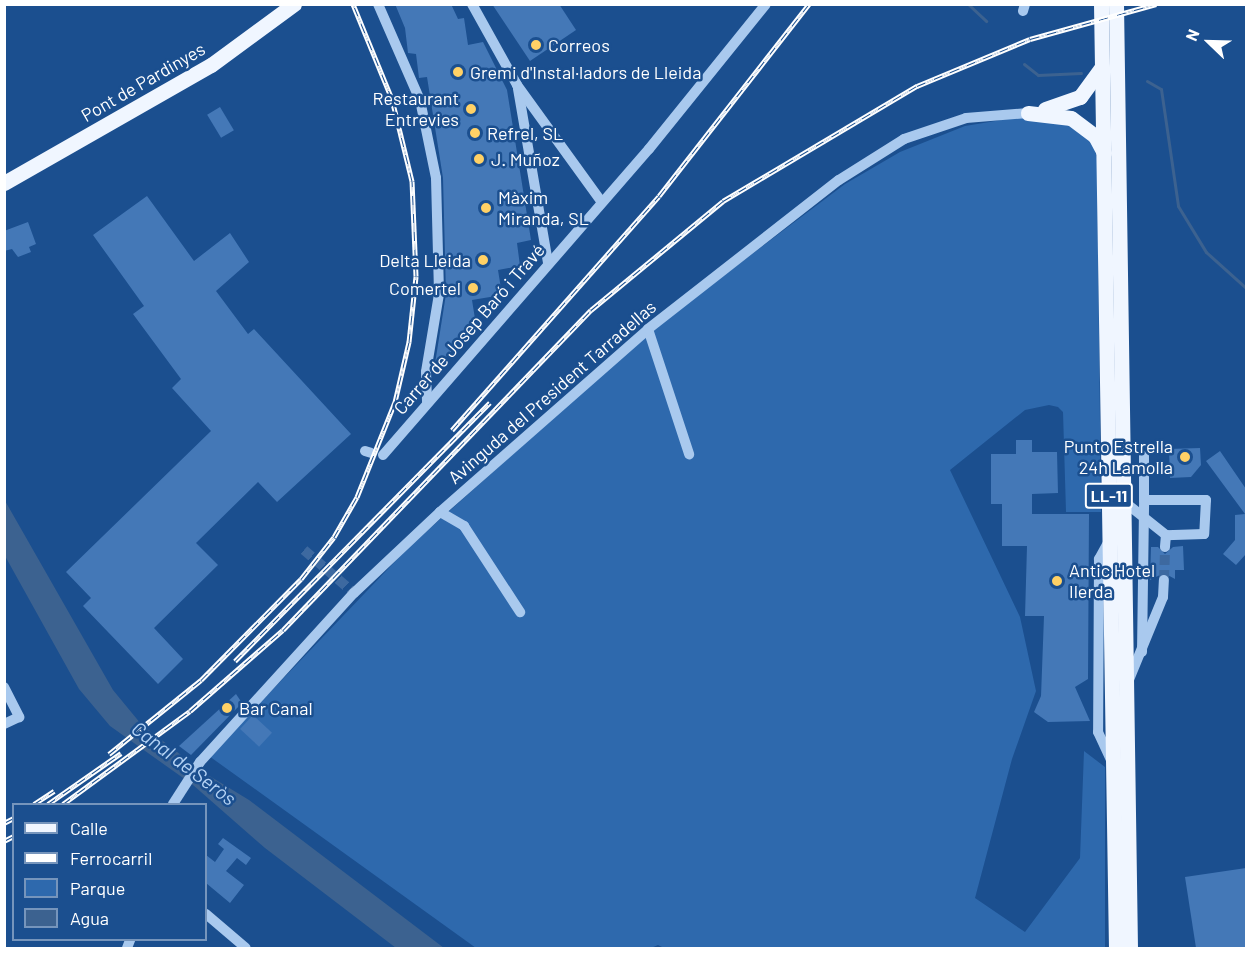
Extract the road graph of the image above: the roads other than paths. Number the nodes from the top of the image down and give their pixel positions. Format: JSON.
{"nodes":[{"id":1,"x":294,"y":4,"type":"edge"},
{"id":2,"x":378,"y":4,"type":"edge"},
{"id":3,"x":472,"y":4,"type":"edge"},
{"id":4,"x":766,"y":4,"type":"edge"},
{"id":5,"x":1101,"y":4,"type":"edge"},
{"id":6,"x":1116,"y":11,"type":"edge"},
{"id":7,"x":1102,"y":67,"type":"junction"},
{"id":8,"x":518,"y":85,"type":"junction"},
{"id":9,"x":1028,"y":113,"type":"junction"},
{"id":10,"x":1104,"y":153,"type":"junction"},
{"id":11,"x":4,"y":183,"type":"edge"},
{"id":12,"x":601,"y":201,"type":"junction"},
{"id":13,"x":548,"y":262,"type":"junction"},
{"id":14,"x":648,"y":329,"type":"junction"},
{"id":15,"x":427,"y":403,"type":"junction"},
{"id":16,"x":689,"y":454,"type":"dead end"},
{"id":17,"x":383,"y":455,"type":"dead end"},
{"id":18,"x":1144,"y":456,"type":"dead end"},
{"id":19,"x":1122,"y":500,"type":"junction"},
{"id":20,"x":1144,"y":500,"type":"junction"},
{"id":21,"x":440,"y":512,"type":"junction"},
{"id":22,"x":1142,"y":518,"type":"junction"},
{"id":23,"x":1164,"y":580,"type":"tunnel mouth"},
{"id":24,"x":520,"y":612,"type":"dead end"},
{"id":25,"x":1142,"y":651,"type":"junction"},
{"id":26,"x":1126,"y":685,"type":"junction"},
{"id":27,"x":4,"y":687,"type":"edge"},
{"id":28,"x":4,"y":724,"type":"edge"},
{"id":29,"x":174,"y":803,"type":"edge"},
{"id":30,"x":207,"y":915,"type":"edge"},
{"id":31,"x":246,"y":948,"type":"edge"},
{"id":32,"x":1116,"y":948,"type":"edge"},
{"id":33,"x":1130,"y":948,"type":"edge"}],
"edges":[{"from":1,"to":11,"type":"main road","name":"Pont de Pardinyes"},
{"from":2,"to":15,"type":"street"},
{"from":3,"to":8,"type":"street"},
{"from":4,"to":12,"type":"street","name":"Carrer de Josep Baró i Travé"},
{"from":5,"to":7,"type":"main road","number":"LL-11"},
{"from":6,"to":19,"type":"main road","number":"LL-11"},
{"from":7,"to":9,"type":"main road"},
{"from":7,"to":10,"type":"main road","number":"LL-11"},
{"from":8,"to":12,"type":"street"},
{"from":8,"to":13,"type":"street"},
{"from":9,"to":10,"type":"main road"},
{"from":9,"to":14,"type":"street","name":"Avinguda del President Tarradellas"},
{"from":10,"to":32,"type":"main road","number":"LL-11"},
{"from":12,"to":13,"type":"street","name":"Carrer de Josep Baró i Travé"},
{"from":13,"to":15,"type":"street","name":"Carrer de Josep Baró i Travé"},
{"from":14,"to":16,"type":"street"},
{"from":14,"to":21,"type":"street","name":"Avinguda del President Tarradellas"},
{"from":15,"to":17,"type":"street","name":"Carrer de Josep Baró i Travé"},
{"from":18,"to":20,"type":"street"},
{"from":19,"to":22,"type":"street"},
{"from":19,"to":26,"type":"main road","number":"LL-11"},
{"from":20,"to":22,"type":"street"},
{"from":20,"to":22,"type":"street"},
{"from":21,"to":24,"type":"street"},
{"from":21,"to":29,"type":"street","name":"Avinguda del President Tarradellas"},
{"from":22,"to":25,"type":"street"},
{"from":23,"to":25,"type":"street"},
{"from":25,"to":26,"type":"street"},
{"from":26,"to":33,"type":"main road","number":"LL-11"},
{"from":27,"to":28,"type":"street"},
{"from":30,"to":31,"type":"street"}]}
